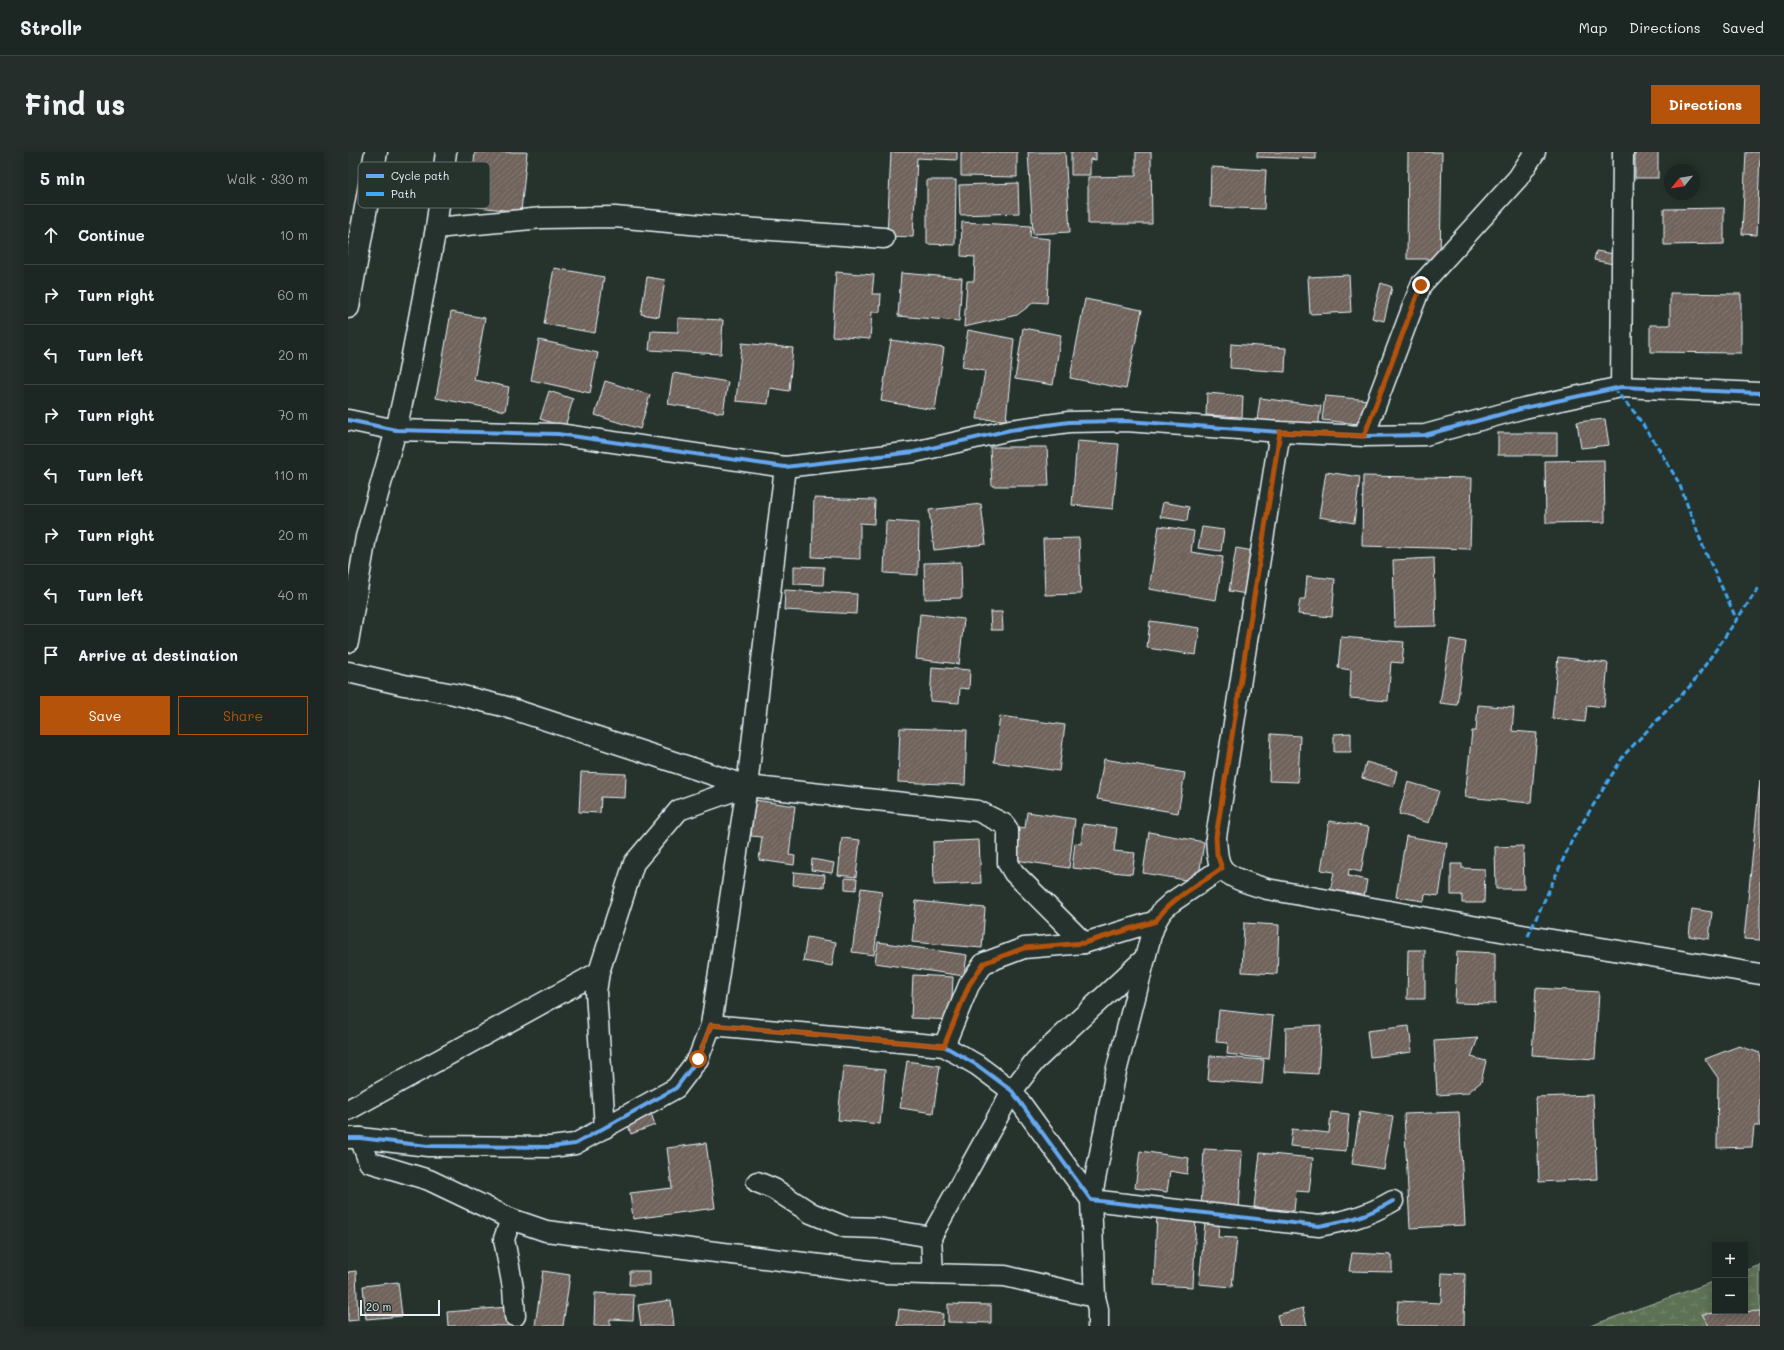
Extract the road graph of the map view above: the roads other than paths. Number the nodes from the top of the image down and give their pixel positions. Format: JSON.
{"nodes":[{"id":1,"x":376,"y":152,"type":"edge"},
{"id":2,"x":446,"y":152,"type":"edge"},
{"id":3,"x":1535,"y":152,"type":"edge"},
{"id":4,"x":1623,"y":152,"type":"edge"},
{"id":5,"x":374,"y":162,"type":"edge"},
{"id":6,"x":445,"y":162,"type":"edge"},
{"id":7,"x":366,"y":208,"type":"edge"},
{"id":8,"x":439,"y":208,"type":"edge"},
{"id":9,"x":436,"y":228,"type":"junction"},
{"id":10,"x":884,"y":238,"type":"dead end"},
{"id":11,"x":348,"y":307,"type":"edge"},
{"id":12,"x":1621,"y":387,"type":"junction"},
{"id":13,"x":1760,"y":393,"type":"edge"},
{"id":14,"x":348,"y":420,"type":"edge"},
{"id":15,"x":396,"y":430,"type":"junction"},
{"id":16,"x":1280,"y":432,"type":"junction"},
{"id":17,"x":1364,"y":436,"type":"junction"},
{"id":18,"x":785,"y":467,"type":"junction"},
{"id":19,"x":348,"y":642,"type":"edge"},
{"id":20,"x":348,"y":672,"type":"edge"},
{"id":21,"x":747,"y":786,"type":"junction"},
{"id":22,"x":1222,"y":868,"type":"junction"},
{"id":23,"x":1156,"y":921,"type":"junction"},
{"id":24,"x":1084,"y":943,"type":"junction"},
{"id":25,"x":1144,"y":959,"type":"junction"},
{"id":26,"x":599,"y":972,"type":"junction"},
{"id":27,"x":1760,"y":974,"type":"edge"},
{"id":28,"x":711,"y":1025,"type":"junction"},
{"id":29,"x":944,"y":1046,"type":"junction"},
{"id":30,"x":1012,"y":1091,"type":"junction"},
{"id":31,"x":348,"y":1110,"type":"edge"},
{"id":32,"x":605,"y":1128,"type":"junction"},
{"id":33,"x":354,"y":1138,"type":"edge"},
{"id":34,"x":757,"y":1182,"type":"dead end"},
{"id":35,"x":1091,"y":1200,"type":"junction"},
{"id":36,"x":1392,"y":1200,"type":"dead end"},
{"id":37,"x":511,"y":1219,"type":"junction"},
{"id":38,"x":931,"y":1237,"type":"junction"},
{"id":39,"x":933,"y":1274,"type":"junction"},
{"id":40,"x":1095,"y":1296,"type":"junction"},
{"id":41,"x":515,"y":1316,"type":"dead end"},
{"id":42,"x":1098,"y":1326,"type":"edge"}],
"edges":[{"from":1,"to":5,"type":"main road"},
{"from":2,"to":6,"type":"street"},
{"from":3,"to":17,"type":"street"},
{"from":4,"to":12,"type":"street"},
{"from":7,"to":11,"type":"main road"},
{"from":8,"to":9,"type":"street"},
{"from":9,"to":10,"type":"street"},
{"from":9,"to":15,"type":"street"},
{"from":12,"to":13,"type":"street"},
{"from":12,"to":17,"type":"street"},
{"from":14,"to":15,"type":"street"},
{"from":15,"to":18,"type":"street"},
{"from":15,"to":19,"type":"street"},
{"from":16,"to":17,"type":"street"},
{"from":16,"to":18,"type":"street"},
{"from":16,"to":22,"type":"street"},
{"from":18,"to":21,"type":"street"},
{"from":20,"to":21,"type":"street"},
{"from":21,"to":24,"type":"street"},
{"from":21,"to":26,"type":"street"},
{"from":21,"to":28,"type":"street"},
{"from":22,"to":23,"type":"street"},
{"from":22,"to":27,"type":"street"},
{"from":23,"to":24,"type":"street"},
{"from":23,"to":25,"type":"street"},
{"from":24,"to":29,"type":"street"},
{"from":25,"to":30,"type":"street"},
{"from":25,"to":35,"type":"street"},
{"from":26,"to":31,"type":"street"},
{"from":26,"to":32,"type":"street"},
{"from":28,"to":29,"type":"street"},
{"from":28,"to":32,"type":"street"},
{"from":29,"to":30,"type":"street"},
{"from":30,"to":35,"type":"street"},
{"from":30,"to":38,"type":"street"},
{"from":32,"to":33,"type":"street"},
{"from":33,"to":37,"type":"street"},
{"from":34,"to":38,"type":"street"},
{"from":35,"to":36,"type":"street"},
{"from":35,"to":40,"type":"street"},
{"from":37,"to":39,"type":"street"},
{"from":37,"to":41,"type":"street"},
{"from":38,"to":39,"type":"street"},
{"from":39,"to":40,"type":"street"},
{"from":40,"to":42,"type":"street"}]}
